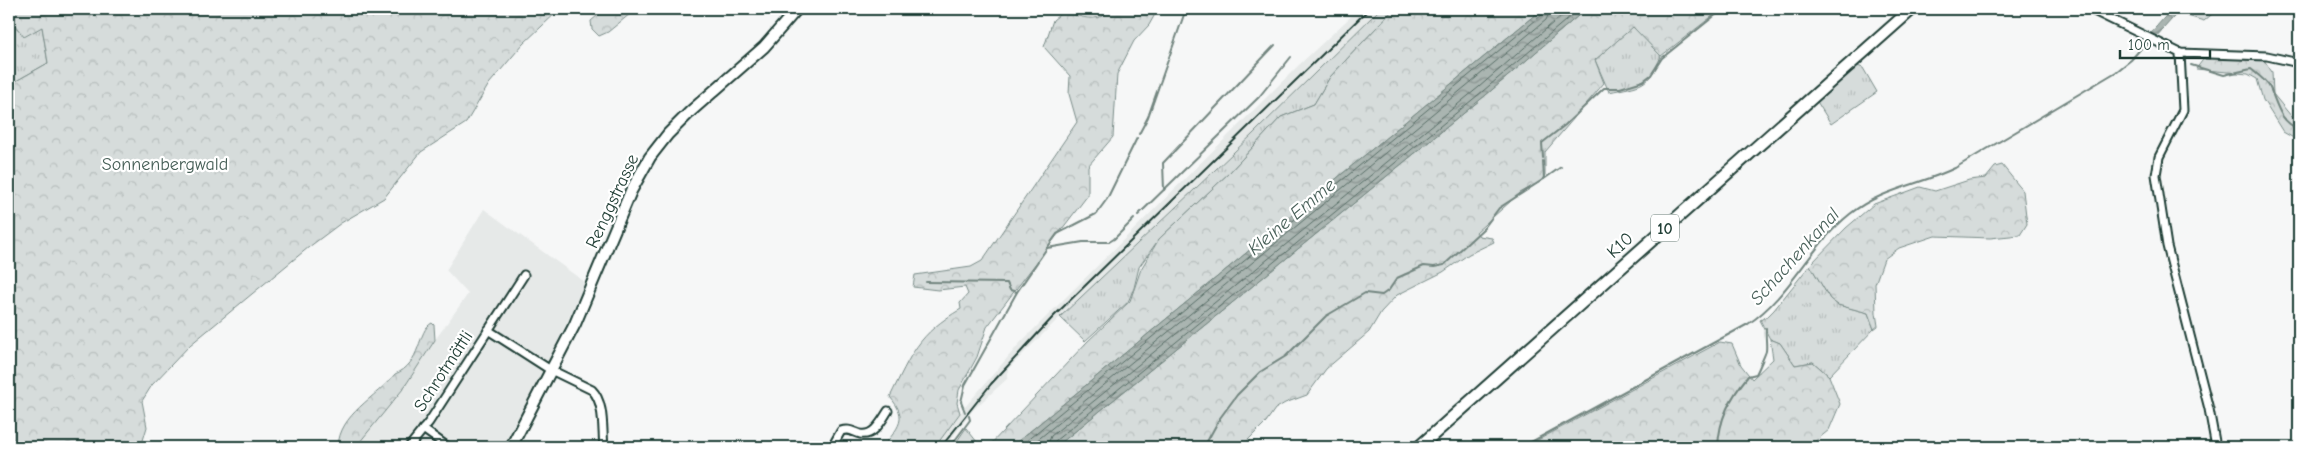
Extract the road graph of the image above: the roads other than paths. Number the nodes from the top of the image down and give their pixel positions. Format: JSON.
{"nodes":[{"id":1,"x":797,"y":9,"type":"edge"},
{"id":2,"x":1912,"y":9,"type":"edge"},
{"id":3,"x":2090,"y":9,"type":"edge"},
{"id":4,"x":2180,"y":53,"type":"junction"},
{"id":5,"x":2299,"y":64,"type":"edge"},
{"id":6,"x":524,"y":275,"type":"dead end"},
{"id":7,"x":488,"y":330,"type":"junction"},
{"id":8,"x":552,"y":371,"type":"junction"},
{"id":9,"x":888,"y":411,"type":"dead end"},
{"id":10,"x":423,"y":429,"type":"junction"},
{"id":11,"x":409,"y":447,"type":"edge"},
{"id":12,"x":448,"y":447,"type":"edge"},
{"id":13,"x":511,"y":447,"type":"edge"},
{"id":14,"x":604,"y":447,"type":"edge"},
{"id":15,"x":832,"y":447,"type":"edge"},
{"id":16,"x":1418,"y":447,"type":"edge"},
{"id":17,"x":2216,"y":447,"type":"edge"}],
"edges":[{"from":1,"to":8,"type":"main road","name":"Renggstrasse"},
{"from":2,"to":16,"type":"main road","name":"K10","number":"10"},
{"from":3,"to":4,"type":"street"},
{"from":4,"to":5,"type":"street"},
{"from":4,"to":17,"type":"street"},
{"from":6,"to":7,"type":"street","name":"Schrotmättli"},
{"from":7,"to":8,"type":"street","name":"Schrotmättli"},
{"from":7,"to":10,"type":"street","name":"Schrotmättli"},
{"from":8,"to":13,"type":"main road","name":"Renggstrasse"},
{"from":8,"to":14,"type":"street","name":"Schrotmättli"},
{"from":9,"to":15,"type":"street"},
{"from":10,"to":11,"type":"street","name":"Schrotmättli"},
{"from":10,"to":12,"type":"street","name":"Schrotmättli"}]}
